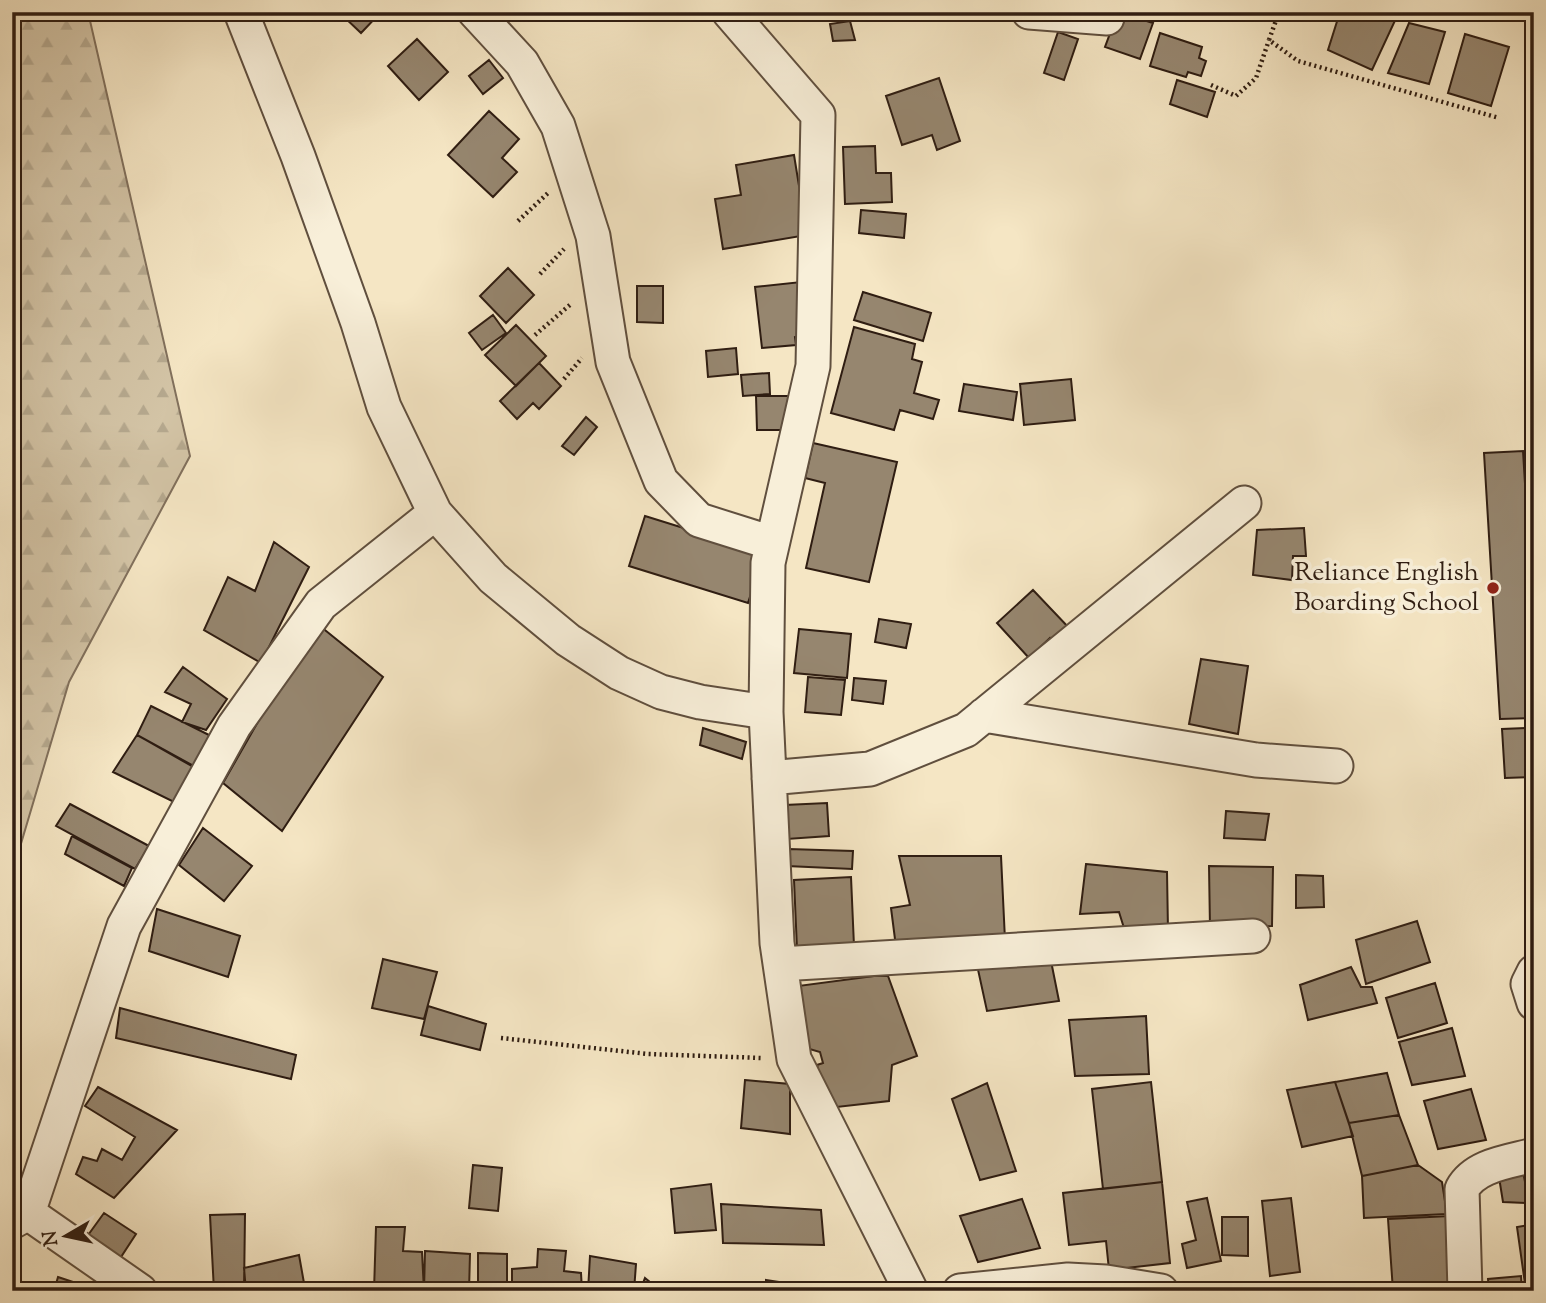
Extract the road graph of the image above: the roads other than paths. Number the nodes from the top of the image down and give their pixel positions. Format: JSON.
{"nodes":[{"id":1,"x":241,"y":12,"type":"edge"},
{"id":2,"x":475,"y":12,"type":"edge"},
{"id":3,"x":1028,"y":12,"type":"edge"},
{"id":4,"x":736,"y":13,"type":"edge"},
{"id":5,"x":1107,"y":18,"type":"dead end"},
{"id":6,"x":1244,"y":503,"type":"dead end"},
{"id":7,"x":435,"y":513,"type":"junction"},
{"id":8,"x":772,"y":543,"type":"junction"},
{"id":9,"x":766,"y":712,"type":"junction"},
{"id":10,"x":984,"y":715,"type":"junction"},
{"id":11,"x":1336,"y":766,"type":"dead end"},
{"id":12,"x":769,"y":778,"type":"junction"},
{"id":13,"x":1253,"y":936,"type":"dead end"},
{"id":14,"x":780,"y":964,"type":"junction"},
{"id":15,"x":1534,"y":972,"type":"edge"},
{"id":16,"x":1534,"y":1003,"type":"edge"},
{"id":17,"x":1534,"y":1155,"type":"edge"},
{"id":18,"x":20,"y":1218,"type":"edge"},
{"id":19,"x":1070,"y":1286,"type":"edge"},
{"id":20,"x":140,"y":1291,"type":"edge"},
{"id":21,"x":911,"y":1291,"type":"edge"},
{"id":22,"x":960,"y":1291,"type":"edge"},
{"id":23,"x":1160,"y":1291,"type":"edge"},
{"id":24,"x":1465,"y":1291,"type":"edge"}],
"edges":[{"from":1,"to":7,"type":"street"},
{"from":2,"to":8,"type":"street"},
{"from":3,"to":5,"type":"street"},
{"from":4,"to":8,"type":"street"},
{"from":6,"to":10,"type":"street"},
{"from":7,"to":9,"type":"street"},
{"from":7,"to":18,"type":"street"},
{"from":8,"to":9,"type":"street"},
{"from":9,"to":12,"type":"street"},
{"from":10,"to":11,"type":"street"},
{"from":10,"to":12,"type":"street"},
{"from":12,"to":14,"type":"street"},
{"from":13,"to":14,"type":"street"},
{"from":14,"to":21,"type":"street"},
{"from":15,"to":16,"type":"street"},
{"from":17,"to":24,"type":"street"},
{"from":18,"to":20,"type":"street"},
{"from":19,"to":22,"type":"street"},
{"from":19,"to":23,"type":"street"}]}
